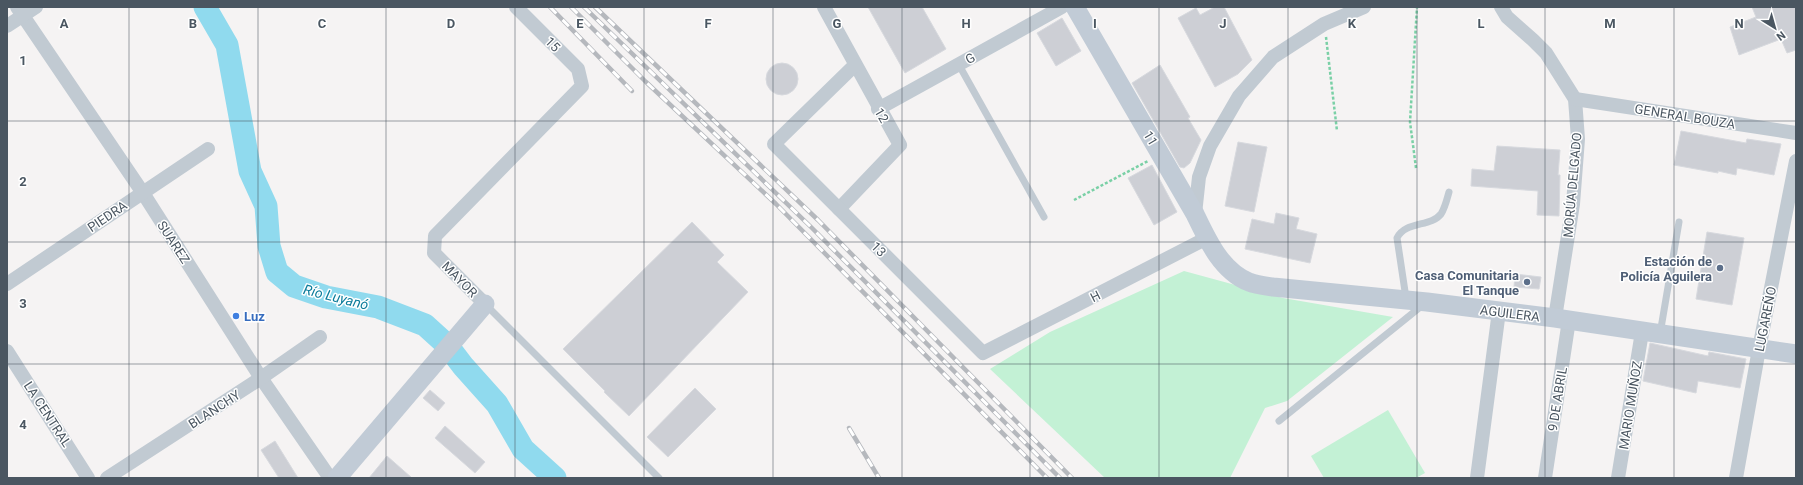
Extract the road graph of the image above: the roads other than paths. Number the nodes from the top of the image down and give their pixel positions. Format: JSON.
{"nodes":[{"id":1,"x":36,"y":7,"type":"edge"},
{"id":2,"x":516,"y":7,"type":"edge"},
{"id":3,"x":824,"y":7,"type":"edge"},
{"id":4,"x":1062,"y":7,"type":"edge"},
{"id":5,"x":1075,"y":7,"type":"edge"},
{"id":6,"x":1364,"y":7,"type":"edge"},
{"id":7,"x":1501,"y":7,"type":"edge"},
{"id":8,"x":20,"y":11,"type":"edge"},
{"id":9,"x":7,"y":26,"type":"edge"},
{"id":10,"x":959,"y":64,"type":"junction"},
{"id":11,"x":855,"y":65,"type":"junction"},
{"id":12,"x":582,"y":86,"type":"joint"},
{"id":13,"x":1575,"y":99,"type":"junction"},
{"id":14,"x":878,"y":109,"type":"junction"},
{"id":15,"x":1796,"y":133,"type":"edge"},
{"id":16,"x":208,"y":149,"type":"dead end"},
{"id":17,"x":1796,"y":161,"type":"edge"},
{"id":18,"x":1449,"y":192,"type":"dead end"},
{"id":19,"x":142,"y":193,"type":"junction"},
{"id":20,"x":839,"y":209,"type":"junction"},
{"id":21,"x":1195,"y":214,"type":"junction"},
{"id":22,"x":1044,"y":217,"type":"dead end"},
{"id":23,"x":1679,"y":222,"type":"dead end"},
{"id":24,"x":1207,"y":238,"type":"junction"},
{"id":25,"x":1228,"y":268,"type":"joint"},
{"id":26,"x":7,"y":284,"type":"edge"},
{"id":27,"x":1406,"y":300,"type":"junction"},
{"id":28,"x":1427,"y":302,"type":"junction"},
{"id":29,"x":485,"y":304,"type":"junction"},
{"id":30,"x":1499,"y":311,"type":"junction"},
{"id":31,"x":1562,"y":319,"type":"junction"},
{"id":32,"x":1651,"y":333,"type":"junction"},
{"id":33,"x":320,"y":338,"type":"dead end"},
{"id":34,"x":1759,"y":350,"type":"junction"},
{"id":35,"x":7,"y":351,"type":"edge"},
{"id":36,"x":983,"y":353,"type":"joint"},
{"id":37,"x":1796,"y":354,"type":"edge"},
{"id":38,"x":262,"y":378,"type":"junction"},
{"id":39,"x":1280,"y":421,"type":"dead end"},
{"id":40,"x":88,"y":478,"type":"edge"},
{"id":41,"x":108,"y":478,"type":"edge"},
{"id":42,"x":330,"y":478,"type":"edge"},
{"id":43,"x":337,"y":478,"type":"edge"},
{"id":44,"x":659,"y":478,"type":"edge"},
{"id":45,"x":1477,"y":478,"type":"edge"},
{"id":46,"x":1545,"y":478,"type":"edge"},
{"id":47,"x":1618,"y":478,"type":"edge"},
{"id":48,"x":1736,"y":478,"type":"edge"}],
"edges":[{"from":1,"to":8,"type":"street"},
{"from":2,"to":12,"type":"street","name":"15"},
{"from":3,"to":11,"type":"street","name":"12"},
{"from":4,"to":10,"type":"street","name":"G"},
{"from":5,"to":21,"type":"street","name":"11"},
{"from":6,"to":21,"type":"street"},
{"from":7,"to":13,"type":"street","name":"MORÚA DELGADO"},
{"from":8,"to":9,"type":"street"},
{"from":8,"to":19,"type":"street","name":"SUAREZ"},
{"from":10,"to":14,"type":"street","name":"G"},
{"from":10,"to":22,"type":"lane"},
{"from":11,"to":14,"type":"street","name":"12"},
{"from":11,"to":20,"type":"street","name":"13"},
{"from":12,"to":29,"type":"street","name":"MAYOR"},
{"from":13,"to":15,"type":"street","name":"GENERAL BOUZA"},
{"from":13,"to":31,"type":"street","name":"MORÚA DELGADO"},
{"from":14,"to":20,"type":"street","name":"12"},
{"from":16,"to":19,"type":"street","name":"PIEDRA"},
{"from":17,"to":34,"type":"street","name":"LUGAREÑO"},
{"from":18,"to":27,"type":"lane"},
{"from":19,"to":26,"type":"street","name":"PIEDRA"},
{"from":19,"to":38,"type":"street","name":"SUAREZ"},
{"from":20,"to":36,"type":"street","name":"13"},
{"from":21,"to":24,"type":"street","name":"11"},
{"from":23,"to":32,"type":"lane"},
{"from":24,"to":25,"type":"street","name":"11"},
{"from":24,"to":36,"type":"street","name":"H"},
{"from":25,"to":27,"type":"street","name":"AGUILERA"},
{"from":27,"to":28,"type":"street","name":"AGUILERA"},
{"from":28,"to":30,"type":"street","name":"AGUILERA"},
{"from":28,"to":39,"type":"lane"},
{"from":29,"to":43,"type":"street","name":"MAYOR"},
{"from":29,"to":44,"type":"lane"},
{"from":30,"to":31,"type":"street","name":"AGUILERA"},
{"from":30,"to":45,"type":"street"},
{"from":31,"to":32,"type":"street","name":"AGUILERA"},
{"from":31,"to":46,"type":"street","name":"9 DE ABRIL"},
{"from":32,"to":34,"type":"street","name":"AGUILERA"},
{"from":32,"to":47,"type":"street","name":"MARIO MUÑOZ"},
{"from":33,"to":38,"type":"street","name":"BLANCHY"},
{"from":34,"to":37,"type":"street","name":"AGUILERA"},
{"from":34,"to":48,"type":"street","name":"LUGAREÑO"},
{"from":35,"to":40,"type":"street","name":"LA CENTRAL"},
{"from":38,"to":41,"type":"street","name":"BLANCHY"},
{"from":38,"to":42,"type":"street","name":"SUAREZ"}]}
